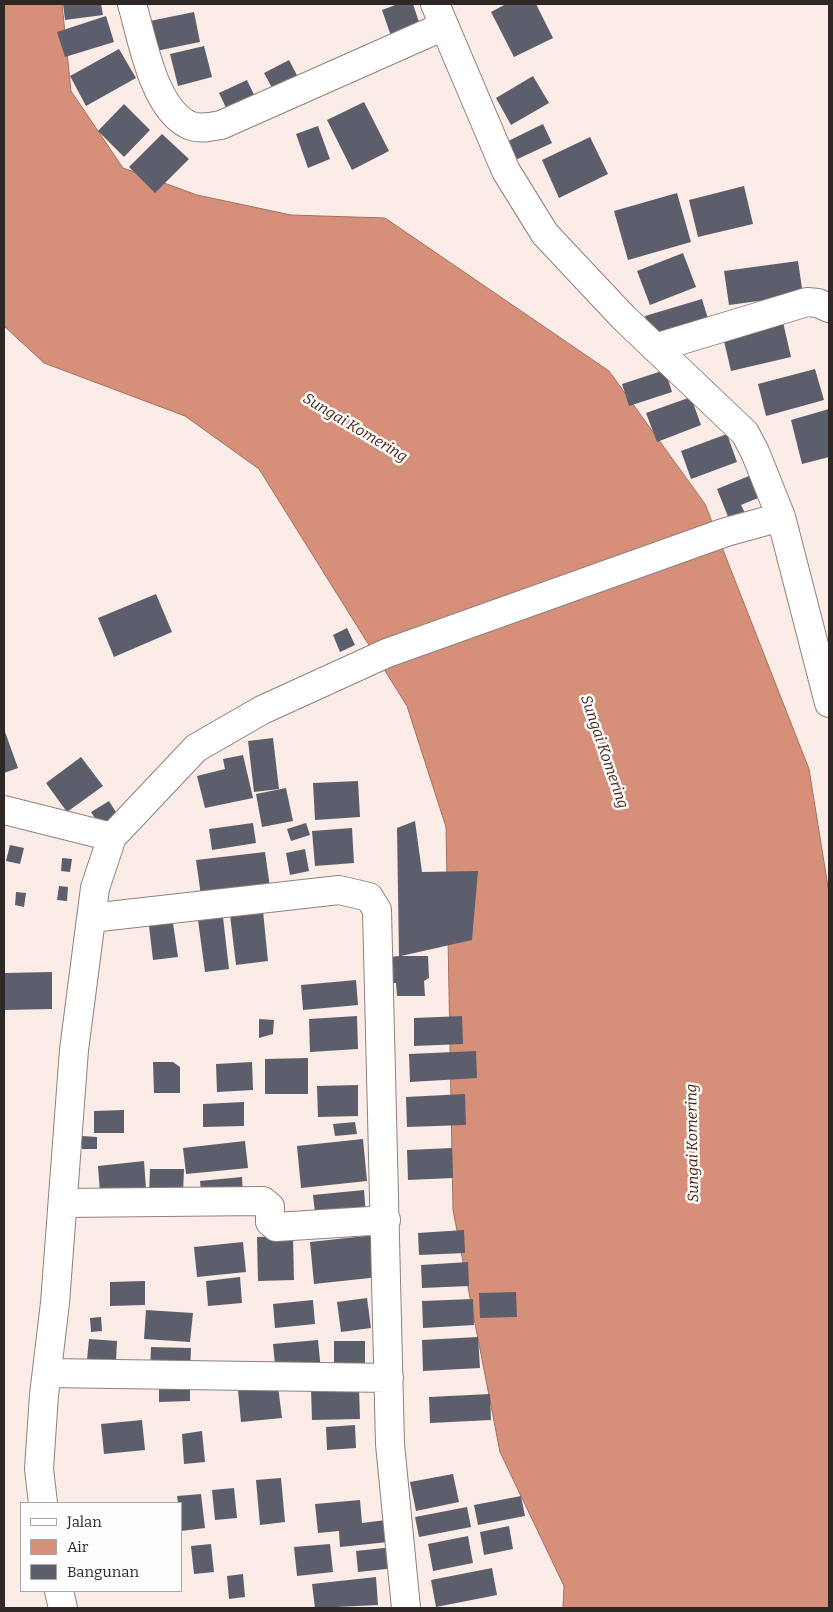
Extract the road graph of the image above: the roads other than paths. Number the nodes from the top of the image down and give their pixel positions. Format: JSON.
{"nodes":[{"id":1,"x":132,"y":4,"type":"edge"},
{"id":2,"x":439,"y":15,"type":"edge"},
{"id":3,"x":829,"y":308,"type":"edge"},
{"id":4,"x":655,"y":348,"type":"junction"},
{"id":5,"x":781,"y":518,"type":"junction"},
{"id":6,"x":829,"y":703,"type":"edge"},
{"id":7,"x":4,"y":810,"type":"edge"},
{"id":8,"x":112,"y":837,"type":"junction"},
{"id":9,"x":91,"y":918,"type":"junction"},
{"id":10,"x":63,"y":1203,"type":"junction"},
{"id":11,"x":386,"y":1220,"type":"junction"},
{"id":12,"x":47,"y":1373,"type":"junction"},
{"id":13,"x":389,"y":1378,"type":"junction"},
{"id":14,"x":43,"y":1502,"type":"edge"},
{"id":15,"x":59,"y":1592,"type":"edge"},
{"id":16,"x":63,"y":1608,"type":"edge"},
{"id":17,"x":406,"y":1608,"type":"edge"}],
"edges":[{"from":1,"to":2,"type":"street"},
{"from":2,"to":4,"type":"street"},
{"from":3,"to":4,"type":"street"},
{"from":4,"to":5,"type":"street"},
{"from":5,"to":6,"type":"street"},
{"from":5,"to":8,"type":"street"},
{"from":7,"to":8,"type":"street"},
{"from":8,"to":9,"type":"street"},
{"from":9,"to":10,"type":"street"},
{"from":9,"to":11,"type":"street"},
{"from":10,"to":11,"type":"street"},
{"from":10,"to":12,"type":"street"},
{"from":11,"to":13,"type":"street"},
{"from":12,"to":13,"type":"street"},
{"from":12,"to":14,"type":"street"},
{"from":13,"to":17,"type":"street"},
{"from":15,"to":16,"type":"street"}]}
